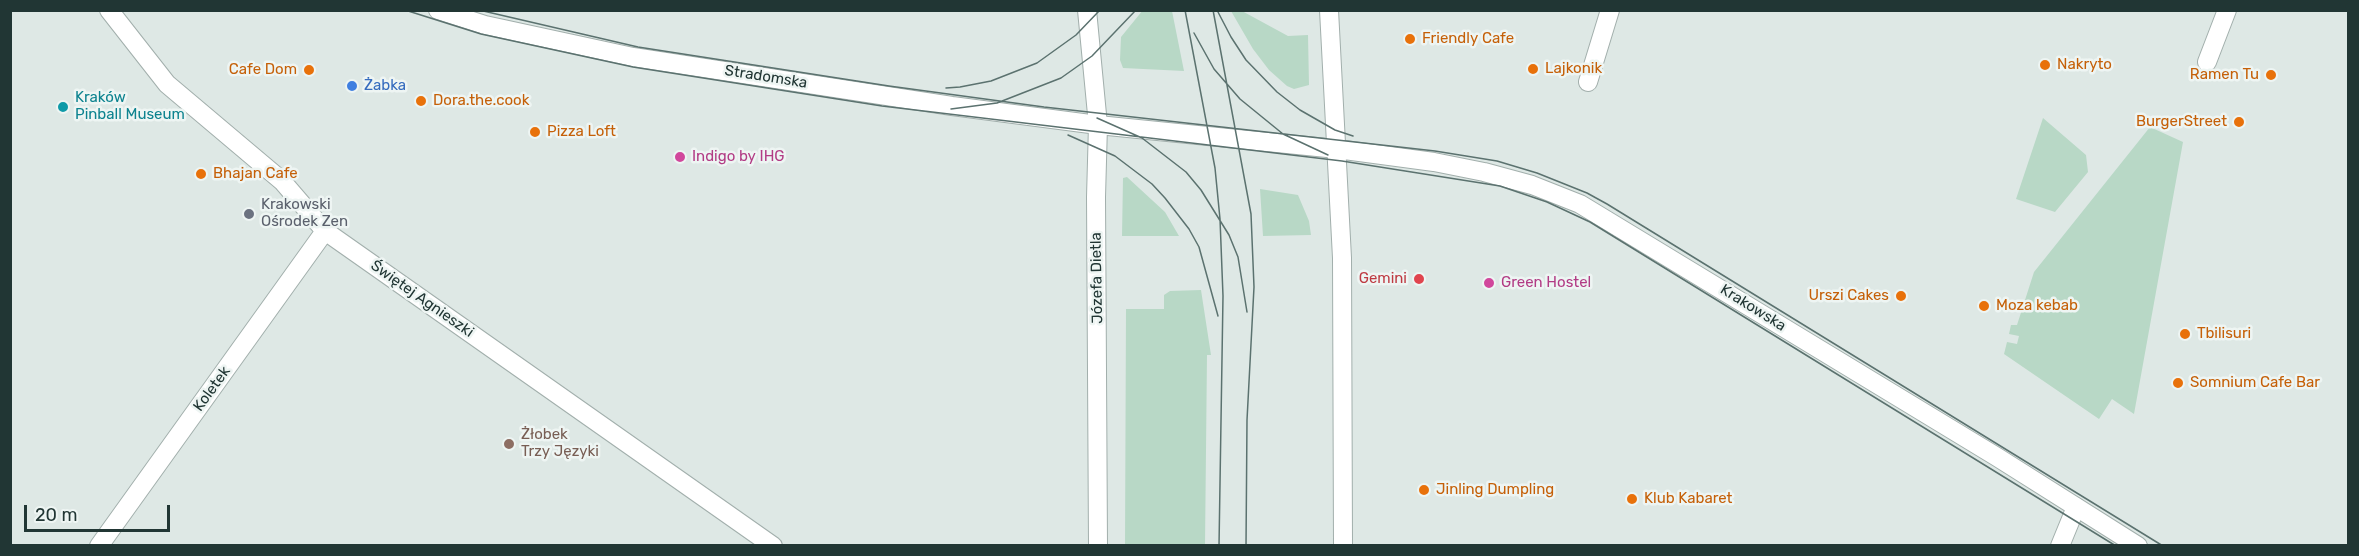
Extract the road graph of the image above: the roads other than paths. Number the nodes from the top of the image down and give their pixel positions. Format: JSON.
{"nodes":[{"id":1,"x":109,"y":10,"type":"edge"},
{"id":2,"x":438,"y":10,"type":"edge"},
{"id":3,"x":1087,"y":10,"type":"edge"},
{"id":4,"x":1329,"y":10,"type":"edge"},
{"id":5,"x":1610,"y":10,"type":"edge"},
{"id":6,"x":2228,"y":10,"type":"edge"},
{"id":7,"x":2207,"y":62,"type":"dead end"},
{"id":8,"x":1588,"y":82,"type":"dead end"},
{"id":9,"x":1098,"y":125,"type":"junction"},
{"id":10,"x":1337,"y":149,"type":"junction"},
{"id":11,"x":325,"y":231,"type":"junction"},
{"id":12,"x":2076,"y":507,"type":"junction"},
{"id":13,"x":99,"y":546,"type":"edge"},
{"id":14,"x":772,"y":546,"type":"edge"},
{"id":15,"x":1098,"y":546,"type":"edge"},
{"id":16,"x":1343,"y":546,"type":"edge"},
{"id":17,"x":2060,"y":546,"type":"edge"},
{"id":18,"x":2138,"y":546,"type":"edge"}],
"edges":[{"from":1,"to":11,"type":"street","name":"Świętej Agnieszki"},
{"from":2,"to":9,"type":"street","name":"Stradomska"},
{"from":3,"to":9,"type":"street","name":"Józefa Dietla"},
{"from":4,"to":10,"type":"street"},
{"from":5,"to":8,"type":"street"},
{"from":6,"to":7,"type":"street"},
{"from":9,"to":10,"type":"street","name":"Stradomska"},
{"from":9,"to":15,"type":"street","name":"Józefa Dietla"},
{"from":10,"to":12,"type":"street","name":"Krakowska"},
{"from":10,"to":16,"type":"street"},
{"from":11,"to":13,"type":"street","name":"Koletek"},
{"from":11,"to":14,"type":"street","name":"Świętej Agnieszki"},
{"from":12,"to":17,"type":"street"},
{"from":12,"to":18,"type":"street","name":"Krakowska"}]}
